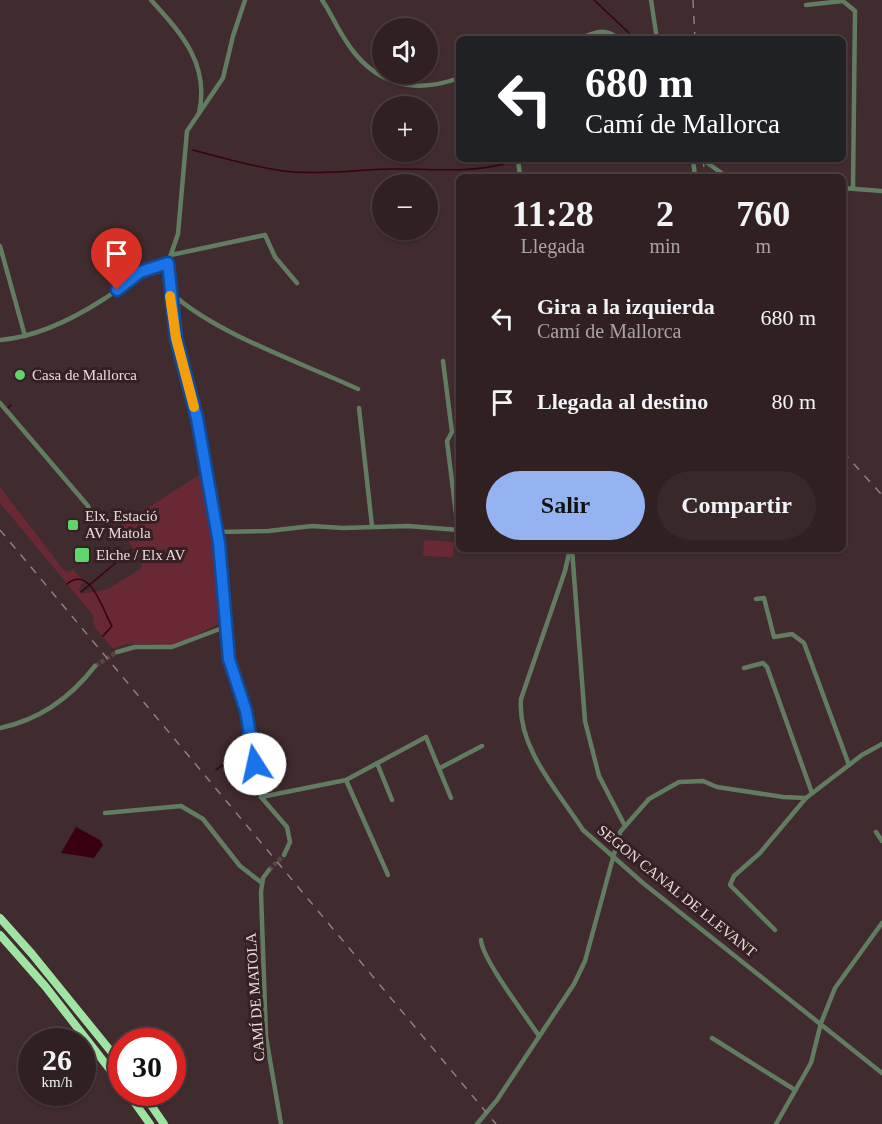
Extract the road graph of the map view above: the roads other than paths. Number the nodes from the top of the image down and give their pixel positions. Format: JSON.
{"nodes":[{"id":1,"x":151,"y":0,"type":"edge"},
{"id":2,"x":245,"y":0,"type":"edge"},
{"id":3,"x":322,"y":0,"type":"edge"},
{"id":4,"x":651,"y":0,"type":"edge"},
{"id":5,"x":806,"y":5,"type":"dead end"},
{"id":6,"x":586,"y":36,"type":"edge"},
{"id":7,"x":614,"y":36,"type":"edge"},
{"id":8,"x":657,"y":36,"type":"edge"},
{"id":9,"x":456,"y":79,"type":"edge"},
{"id":10,"x":198,"y":115,"type":"junction"},
{"id":11,"x":706,"y":162,"type":"edge"},
{"id":12,"x":723,"y":174,"type":"edge"},
{"id":13,"x":846,"y":188,"type":"edge"},
{"id":14,"x":853,"y":188,"type":"junction"},
{"id":15,"x":882,"y":191,"type":"edge"},
{"id":16,"x":0,"y":246,"type":"edge"},
{"id":17,"x":171,"y":255,"type":"junction"},
{"id":18,"x":168,"y":263,"type":"junction"},
{"id":19,"x":297,"y":283,"type":"dead end"},
{"id":20,"x":170,"y":293,"type":"junction"},
{"id":21,"x":25,"y":336,"type":"junction"},
{"id":22,"x":0,"y":340,"type":"edge"},
{"id":23,"x":443,"y":361,"type":"dead end"},
{"id":24,"x":358,"y":389,"type":"dead end"},
{"id":25,"x":0,"y":403,"type":"edge"},
{"id":26,"x":359,"y":408,"type":"dead end"},
{"id":27,"x":456,"y":508,"type":"edge"},
{"id":28,"x":88,"y":518,"type":"dead end"},
{"id":29,"x":372,"y":526,"type":"junction"},
{"id":30,"x":456,"y":530,"type":"edge"},
{"id":31,"x":217,"y":532,"type":"junction"},
{"id":32,"x":570,"y":552,"type":"edge"},
{"id":33,"x":571,"y":552,"type":"edge"},
{"id":34,"x":756,"y":599,"type":"dead end"},
{"id":35,"x":225,"y":627,"type":"junction"},
{"id":36,"x":117,"y":652,"type":"tunnel mouth"},
{"id":37,"x":95,"y":666,"type":"tunnel mouth"},
{"id":38,"x":744,"y":668,"type":"dead end"},
{"id":39,"x":0,"y":728,"type":"edge"},
{"id":40,"x":882,"y":744,"type":"edge"},
{"id":41,"x":482,"y":746,"type":"dead end"},
{"id":42,"x":377,"y":763,"type":"junction"},
{"id":43,"x":849,"y":765,"type":"junction"},
{"id":44,"x":440,"y":768,"type":"junction"},
{"id":45,"x":346,"y":780,"type":"junction"},
{"id":46,"x":812,"y":793,"type":"junction"},
{"id":47,"x":261,"y":797,"type":"junction"},
{"id":48,"x":451,"y":798,"type":"dead end"},
{"id":49,"x":806,"y":798,"type":"junction"},
{"id":50,"x":392,"y":800,"type":"dead end"},
{"id":51,"x":105,"y":813,"type":"dead end"},
{"id":52,"x":625,"y":826,"type":"junction"},
{"id":53,"x":876,"y":832,"type":"dead end"},
{"id":54,"x":882,"y":841,"type":"edge"},
{"id":55,"x":284,"y":855,"type":"tunnel mouth"},
{"id":56,"x":612,"y":856,"type":"junction"},
{"id":57,"x":269,"y":870,"type":"tunnel mouth"},
{"id":58,"x":388,"y":875,"type":"dead end"},
{"id":59,"x":262,"y":883,"type":"junction"},
{"id":60,"x":0,"y":918,"type":"edge"},
{"id":61,"x":882,"y":922,"type":"edge"},
{"id":62,"x":775,"y":930,"type":"dead end"},
{"id":63,"x":0,"y":935,"type":"edge"},
{"id":64,"x":481,"y":940,"type":"dead end"},
{"id":65,"x":821,"y":1023,"type":"junction"},
{"id":66,"x":539,"y":1036,"type":"junction"},
{"id":67,"x":712,"y":1038,"type":"dead end"},
{"id":68,"x":108,"y":1048,"type":"edge"},
{"id":69,"x":108,"y":1067,"type":"edge"},
{"id":70,"x":882,"y":1072,"type":"edge"},
{"id":71,"x":795,"y":1090,"type":"junction"},
{"id":72,"x":137,"y":1106,"type":"edge"},
{"id":73,"x":152,"y":1106,"type":"edge"},
{"id":74,"x":150,"y":1124,"type":"edge"},
{"id":75,"x":164,"y":1124,"type":"edge"},
{"id":76,"x":281,"y":1124,"type":"edge"},
{"id":77,"x":477,"y":1124,"type":"edge"},
{"id":78,"x":776,"y":1124,"type":"edge"}],
"edges":[{"from":1,"to":10,"type":"street"},
{"from":2,"to":10,"type":"street"},
{"from":3,"to":9,"type":"street"},
{"from":4,"to":8,"type":"street"},
{"from":5,"to":14,"type":"street"},
{"from":6,"to":7,"type":"street"},
{"from":10,"to":17,"type":"street"},
{"from":11,"to":12,"type":"street"},
{"from":13,"to":14,"type":"street"},
{"from":14,"to":15,"type":"street"},
{"from":16,"to":21,"type":"street"},
{"from":17,"to":18,"type":"street"},
{"from":17,"to":19,"type":"street"},
{"from":18,"to":20,"type":"street"},
{"from":18,"to":21,"type":"street"},
{"from":20,"to":24,"type":"street"},
{"from":20,"to":31,"type":"street"},
{"from":21,"to":22,"type":"street"},
{"from":23,"to":27,"type":"street"},
{"from":25,"to":28,"type":"street"},
{"from":26,"to":29,"type":"street"},
{"from":29,"to":30,"type":"street"},
{"from":29,"to":31,"type":"street"},
{"from":31,"to":35,"type":"street"},
{"from":32,"to":56,"type":"street","name":"SEGON CANAL DE LLEVANT"},
{"from":33,"to":52,"type":"street"},
{"from":34,"to":43,"type":"street"},
{"from":35,"to":36,"type":"street"},
{"from":35,"to":47,"type":"street"},
{"from":37,"to":39,"type":"street"},
{"from":38,"to":46,"type":"street"},
{"from":40,"to":43,"type":"street"},
{"from":41,"to":44,"type":"street"},
{"from":42,"to":44,"type":"street"},
{"from":42,"to":45,"type":"street"},
{"from":42,"to":50,"type":"street"},
{"from":43,"to":46,"type":"street"},
{"from":44,"to":48,"type":"street"},
{"from":45,"to":47,"type":"street"},
{"from":45,"to":58,"type":"street"},
{"from":46,"to":49,"type":"street"},
{"from":47,"to":55,"type":"street"},
{"from":49,"to":52,"type":"street"},
{"from":49,"to":62,"type":"street"},
{"from":51,"to":59,"type":"street"},
{"from":52,"to":56,"type":"street"},
{"from":53,"to":54,"type":"street"},
{"from":56,"to":65,"type":"street","name":"SEGON CANAL DE LLEVANT"},
{"from":56,"to":66,"type":"street"},
{"from":57,"to":59,"type":"street","name":"CAMÍ DE MATOLA"},
{"from":59,"to":76,"type":"street","name":"CAMÍ DE MATOLA"},
{"from":60,"to":68,"type":"highway"},
{"from":61,"to":65,"type":"street"},
{"from":63,"to":69,"type":"highway"},
{"from":64,"to":66,"type":"street"},
{"from":65,"to":70,"type":"street","name":"SEGON CANAL DE LLEVANT"},
{"from":65,"to":71,"type":"street"},
{"from":66,"to":77,"type":"street"},
{"from":67,"to":71,"type":"street"},
{"from":71,"to":78,"type":"street"},
{"from":72,"to":74,"type":"highway"},
{"from":73,"to":75,"type":"highway"}]}
